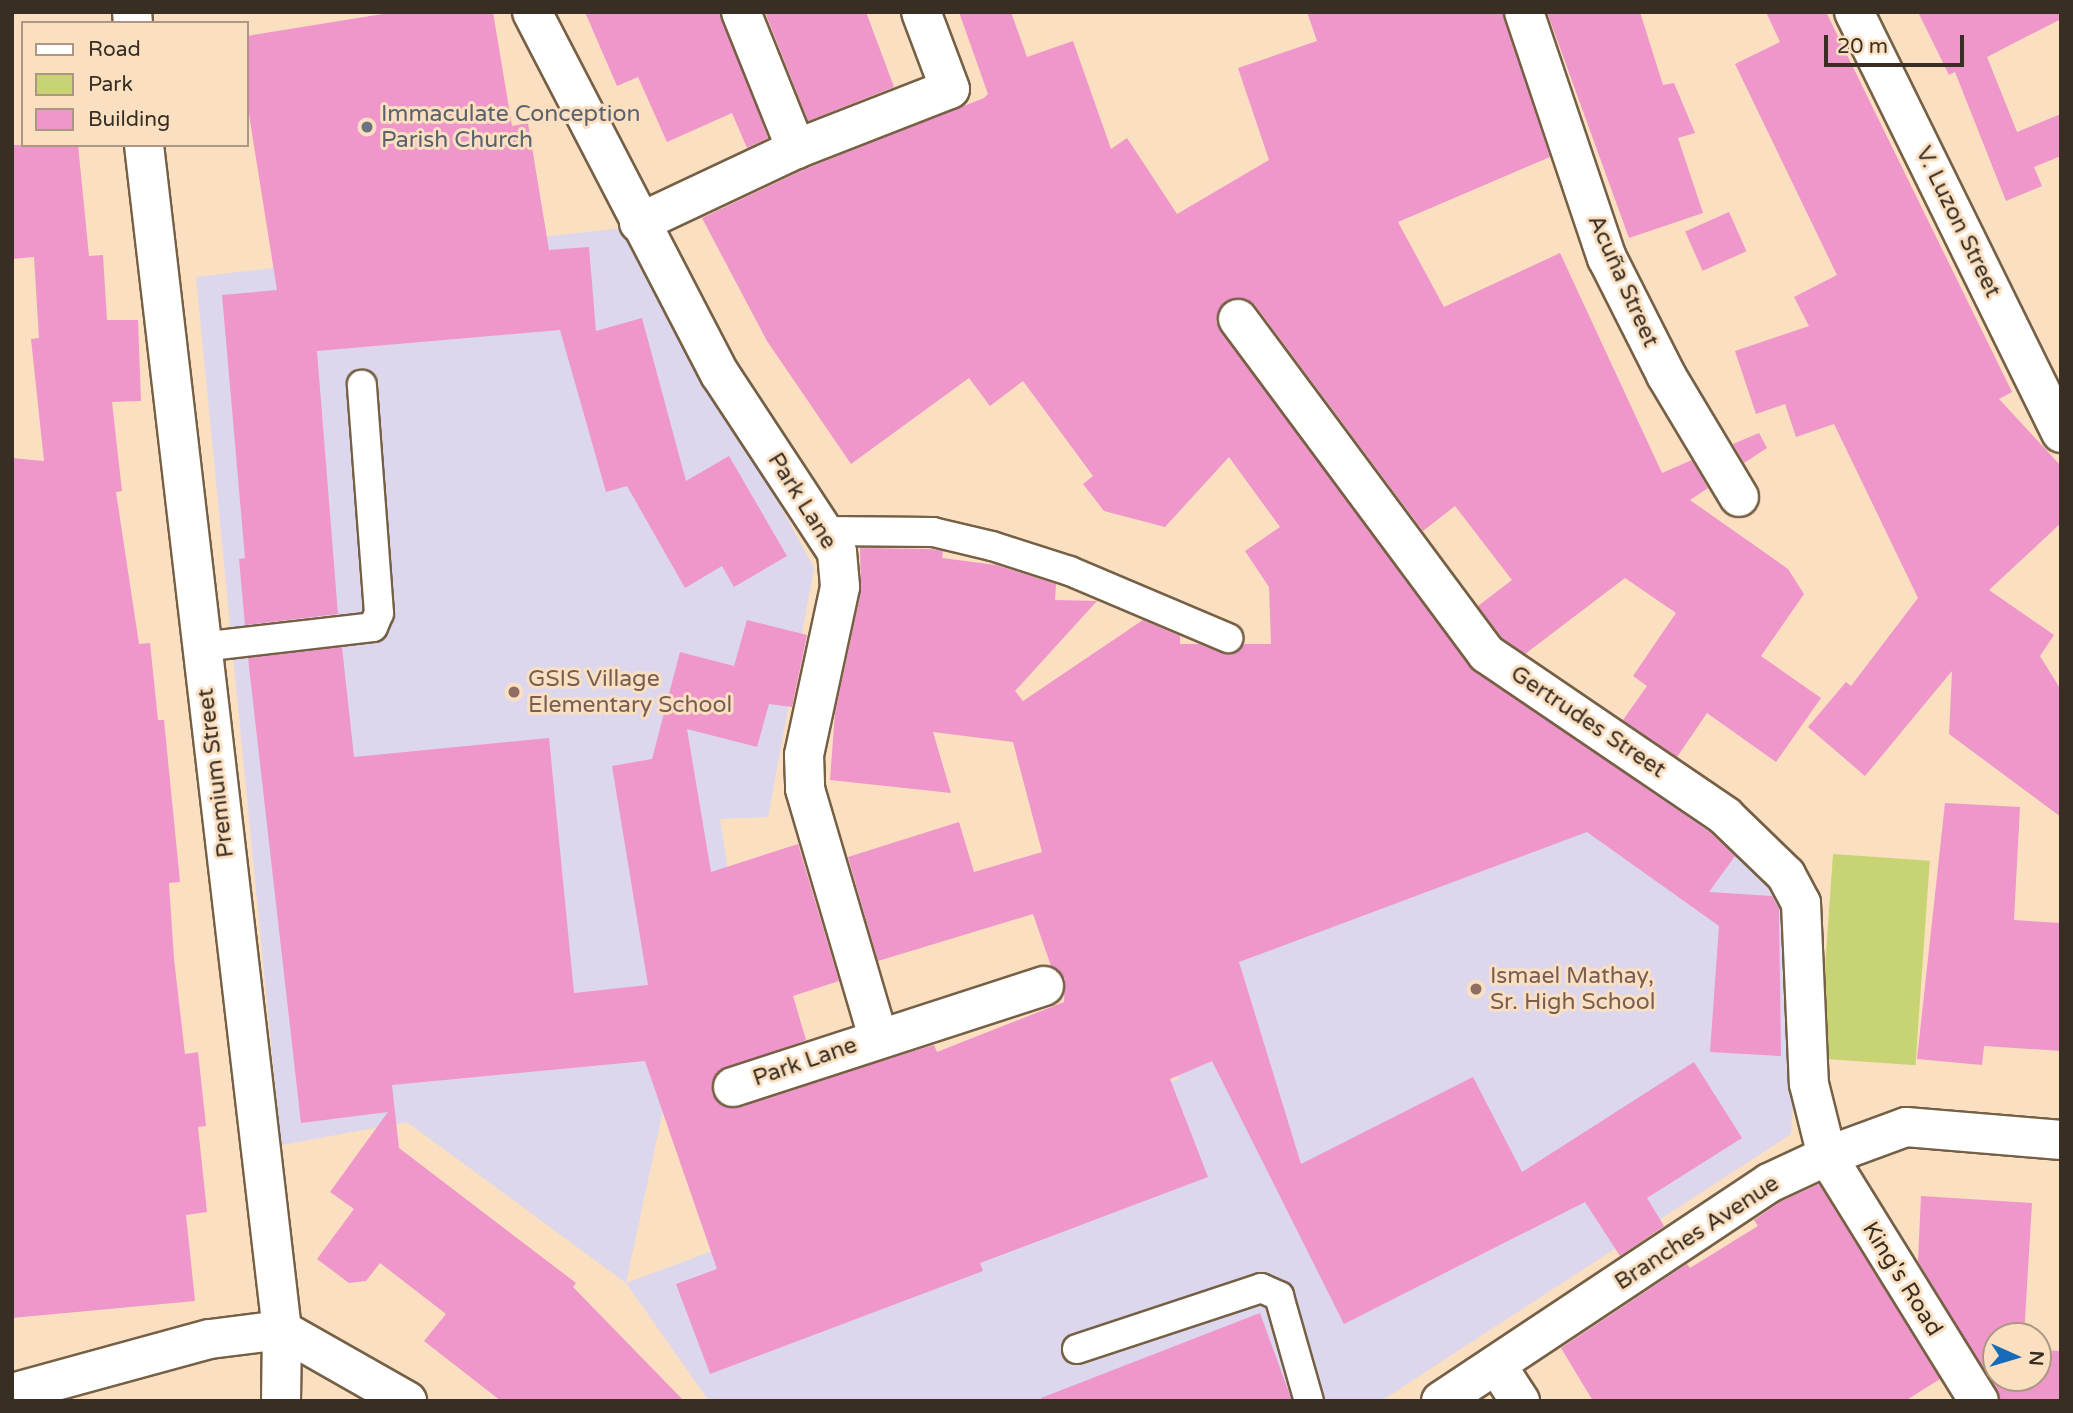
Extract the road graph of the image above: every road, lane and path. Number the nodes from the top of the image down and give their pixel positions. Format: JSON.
{"nodes":[{"id":1,"x":532,"y":12,"type":"edge"},
{"id":2,"x":741,"y":12,"type":"edge"},
{"id":3,"x":921,"y":12,"type":"edge"},
{"id":4,"x":1524,"y":12,"type":"edge"},
{"id":5,"x":1854,"y":12,"type":"edge"},
{"id":6,"x":144,"y":147,"type":"edge"},
{"id":7,"x":796,"y":149,"type":"junction"},
{"id":8,"x":639,"y":223,"type":"junction"},
{"id":9,"x":1238,"y":318,"type":"dead end"},
{"id":10,"x":362,"y":386,"type":"dead end"},
{"id":11,"x":2061,"y":433,"type":"edge"},
{"id":12,"x":1739,"y":497,"type":"dead end"},
{"id":13,"x":824,"y":531,"type":"junction"},
{"id":14,"x":1228,"y":638,"type":"dead end"},
{"id":15,"x":201,"y":647,"type":"junction"},
{"id":16,"x":1044,"y":986,"type":"dead end"},
{"id":17,"x":878,"y":1037,"type":"junction"},
{"id":18,"x":733,"y":1087,"type":"dead end"},
{"id":19,"x":2061,"y":1140,"type":"edge"},
{"id":20,"x":1827,"y":1156,"type":"junction"},
{"id":21,"x":282,"y":1330,"type":"junction"},
{"id":22,"x":1077,"y":1349,"type":"dead end"},
{"id":23,"x":1497,"y":1366,"type":"junction"},
{"id":24,"x":12,"y":1393,"type":"edge"},
{"id":25,"x":281,"y":1401,"type":"edge"},
{"id":26,"x":407,"y":1401,"type":"edge"},
{"id":27,"x":1308,"y":1401,"type":"edge"},
{"id":28,"x":1441,"y":1401,"type":"edge"},
{"id":29,"x":1520,"y":1401,"type":"edge"},
{"id":30,"x":1979,"y":1401,"type":"edge"}],
"edges":[{"from":1,"to":8,"type":"street","name":"Park Lane"},
{"from":2,"to":7,"type":"street"},
{"from":3,"to":7,"type":"street"},
{"from":4,"to":12,"type":"street","name":"Acuña Street"},
{"from":5,"to":11,"type":"street","name":"V. Luzon Street"},
{"from":6,"to":15,"type":"street","name":"Premium Street"},
{"from":7,"to":8,"type":"street"},
{"from":8,"to":13,"type":"street","name":"Park Lane"},
{"from":9,"to":20,"type":"street","name":"Gertrudes Street"},
{"from":10,"to":15,"type":"lane"},
{"from":13,"to":14,"type":"lane"},
{"from":13,"to":17,"type":"street","name":"Park Lane"},
{"from":15,"to":21,"type":"street","name":"Premium Street"},
{"from":16,"to":17,"type":"street","name":"Park Lane"},
{"from":17,"to":18,"type":"street","name":"Park Lane"},
{"from":19,"to":20,"type":"street","name":"Branches Avenue"},
{"from":20,"to":23,"type":"street","name":"Branches Avenue"},
{"from":20,"to":30,"type":"street","name":"King's Road"},
{"from":21,"to":24,"type":"street"},
{"from":21,"to":25,"type":"street","name":"Premium Street"},
{"from":21,"to":26,"type":"street"},
{"from":22,"to":27,"type":"lane"},
{"from":23,"to":28,"type":"street","name":"Branches Avenue"},
{"from":23,"to":29,"type":"street"}]}
